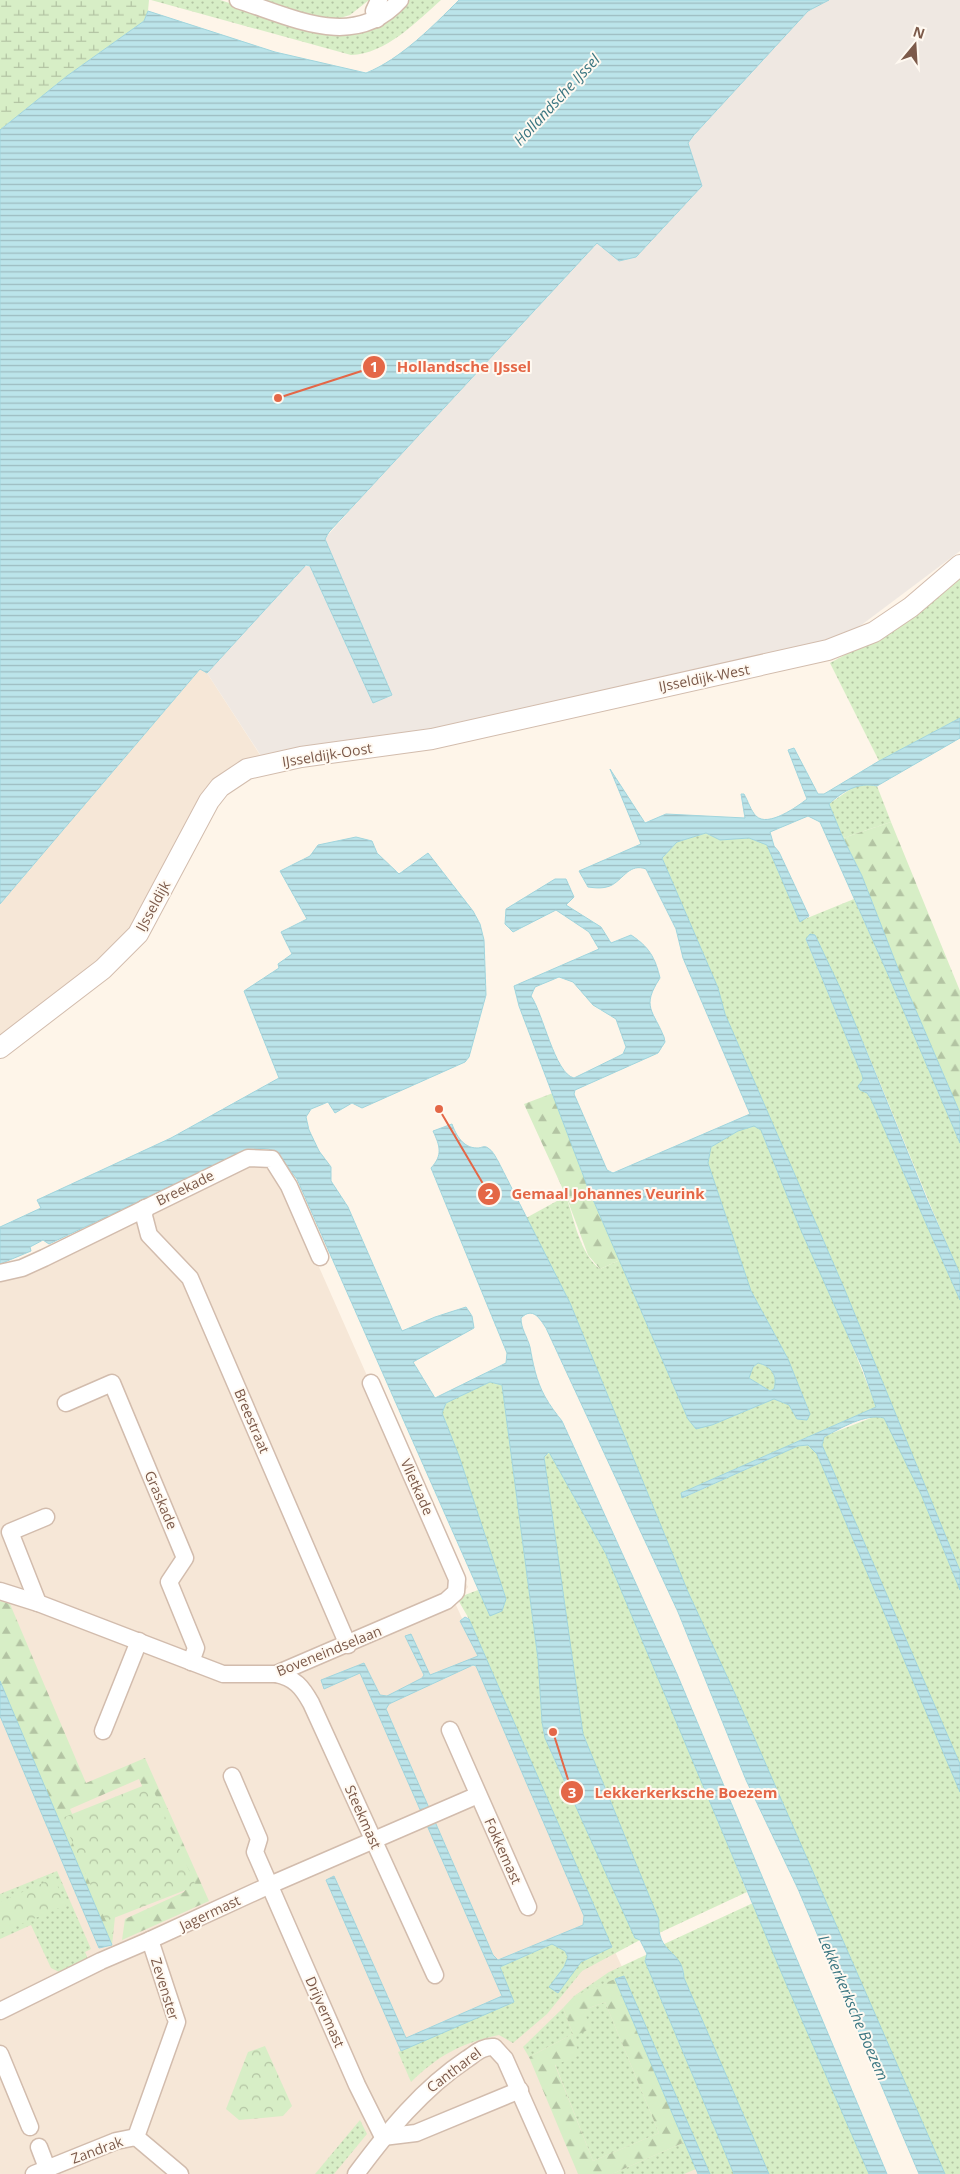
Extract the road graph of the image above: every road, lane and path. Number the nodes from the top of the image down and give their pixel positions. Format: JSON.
{"nodes":[{"id":1,"x":238,"y":0,"type":"edge"},
{"id":2,"x":379,"y":0,"type":"edge"},
{"id":3,"x":400,"y":0,"type":"edge"},
{"id":4,"x":377,"y":19,"type":"junction"},
{"id":5,"x":960,"y":566,"type":"edge"},
{"id":6,"x":426,"y":740,"type":"joint"},
{"id":7,"x":231,"y":779,"type":"joint"},
{"id":8,"x":0,"y":1048,"type":"edge"},
{"id":9,"x":144,"y":1208,"type":"junction"},
{"id":10,"x":320,"y":1257,"type":"dead end"},
{"id":11,"x":0,"y":1273,"type":"edge"},
{"id":12,"x":371,"y":1383,"type":"dead end"},
{"id":13,"x":66,"y":1403,"type":"dead end"},
{"id":14,"x":46,"y":1517,"type":"dead end"},
{"id":15,"x":0,"y":1591,"type":"edge"},
{"id":16,"x":456,"y":1592,"type":"joint"},
{"id":17,"x":38,"y":1602,"type":"junction"},
{"id":18,"x":139,"y":1642,"type":"junction"},
{"id":19,"x":348,"y":1645,"type":"junction"},
{"id":20,"x":190,"y":1662,"type":"junction"},
{"id":21,"x":276,"y":1674,"type":"junction"},
{"id":22,"x":450,"y":1730,"type":"dead end"},
{"id":23,"x":103,"y":1731,"type":"dead end"},
{"id":24,"x":232,"y":1776,"type":"dead end"},
{"id":25,"x":478,"y":1795,"type":"junction"},
{"id":26,"x":372,"y":1840,"type":"junction"},
{"id":27,"x":270,"y":1885,"type":"junction"},
{"id":28,"x":528,"y":1907,"type":"dead end"},
{"id":29,"x":150,"y":1940,"type":"junction"},
{"id":30,"x":435,"y":1975,"type":"dead end"},
{"id":31,"x":0,"y":2011,"type":"edge"},
{"id":32,"x":0,"y":2054,"type":"edge"},
{"id":33,"x":520,"y":2090,"type":"junction"},
{"id":34,"x":30,"y":2127,"type":"dead end"},
{"id":35,"x":136,"y":2137,"type":"junction"},
{"id":36,"x":383,"y":2137,"type":"junction"},
{"id":37,"x":39,"y":2147,"type":"dead end"},
{"id":38,"x":40,"y":2171,"type":"edge"},
{"id":39,"x":180,"y":2174,"type":"edge"},
{"id":40,"x":356,"y":2174,"type":"edge"},
{"id":41,"x":556,"y":2174,"type":"edge"}],
"edges":[{"from":1,"to":4,"type":"street"},
{"from":2,"to":4,"type":"street"},
{"from":3,"to":4,"type":"street"},
{"from":5,"to":6,"type":"street","name":"IJsseldijk-West"},
{"from":6,"to":7,"type":"street","name":"IJsseldijk-Oost"},
{"from":7,"to":8,"type":"street","name":"IJsseldijk"},
{"from":9,"to":10,"type":"street","name":"Breekade"},
{"from":9,"to":11,"type":"street","name":"Breekade"},
{"from":9,"to":19,"type":"street","name":"Breestraat"},
{"from":12,"to":16,"type":"street","name":"Vlietkade"},
{"from":13,"to":20,"type":"street","name":"Graskade"},
{"from":14,"to":17,"type":"street"},
{"from":15,"to":17,"type":"street","name":"Boveneindselaan"},
{"from":16,"to":19,"type":"street","name":"Boveneindselaan"},
{"from":17,"to":18,"type":"street","name":"Boveneindselaan"},
{"from":18,"to":20,"type":"street","name":"Boveneindselaan"},
{"from":18,"to":23,"type":"street"},
{"from":19,"to":21,"type":"street","name":"Boveneindselaan"},
{"from":20,"to":21,"type":"street","name":"Boveneindselaan"},
{"from":21,"to":26,"type":"street","name":"Steekmast"},
{"from":22,"to":25,"type":"street","name":"Fokkemast"},
{"from":24,"to":27,"type":"street"},
{"from":25,"to":26,"type":"street"},
{"from":25,"to":28,"type":"street","name":"Fokkemast"},
{"from":26,"to":27,"type":"street","name":"Jagermast"},
{"from":26,"to":30,"type":"street","name":"Steekmast"},
{"from":27,"to":29,"type":"street","name":"Jagermast"},
{"from":27,"to":36,"type":"street","name":"Drijvermast"},
{"from":29,"to":31,"type":"street","name":"Zevenster"},
{"from":29,"to":35,"type":"street","name":"Zevenster"},
{"from":32,"to":34,"type":"street"},
{"from":33,"to":36,"type":"street"},
{"from":33,"to":36,"type":"street","name":"Cantharel"},
{"from":33,"to":41,"type":"street","name":"Cantharel"},
{"from":35,"to":38,"type":"street","name":"Zandrak"},
{"from":35,"to":39,"type":"street","name":"Zandrak"},
{"from":36,"to":40,"type":"street","name":"Cantharel"},
{"from":37,"to":38,"type":"street"}]}
